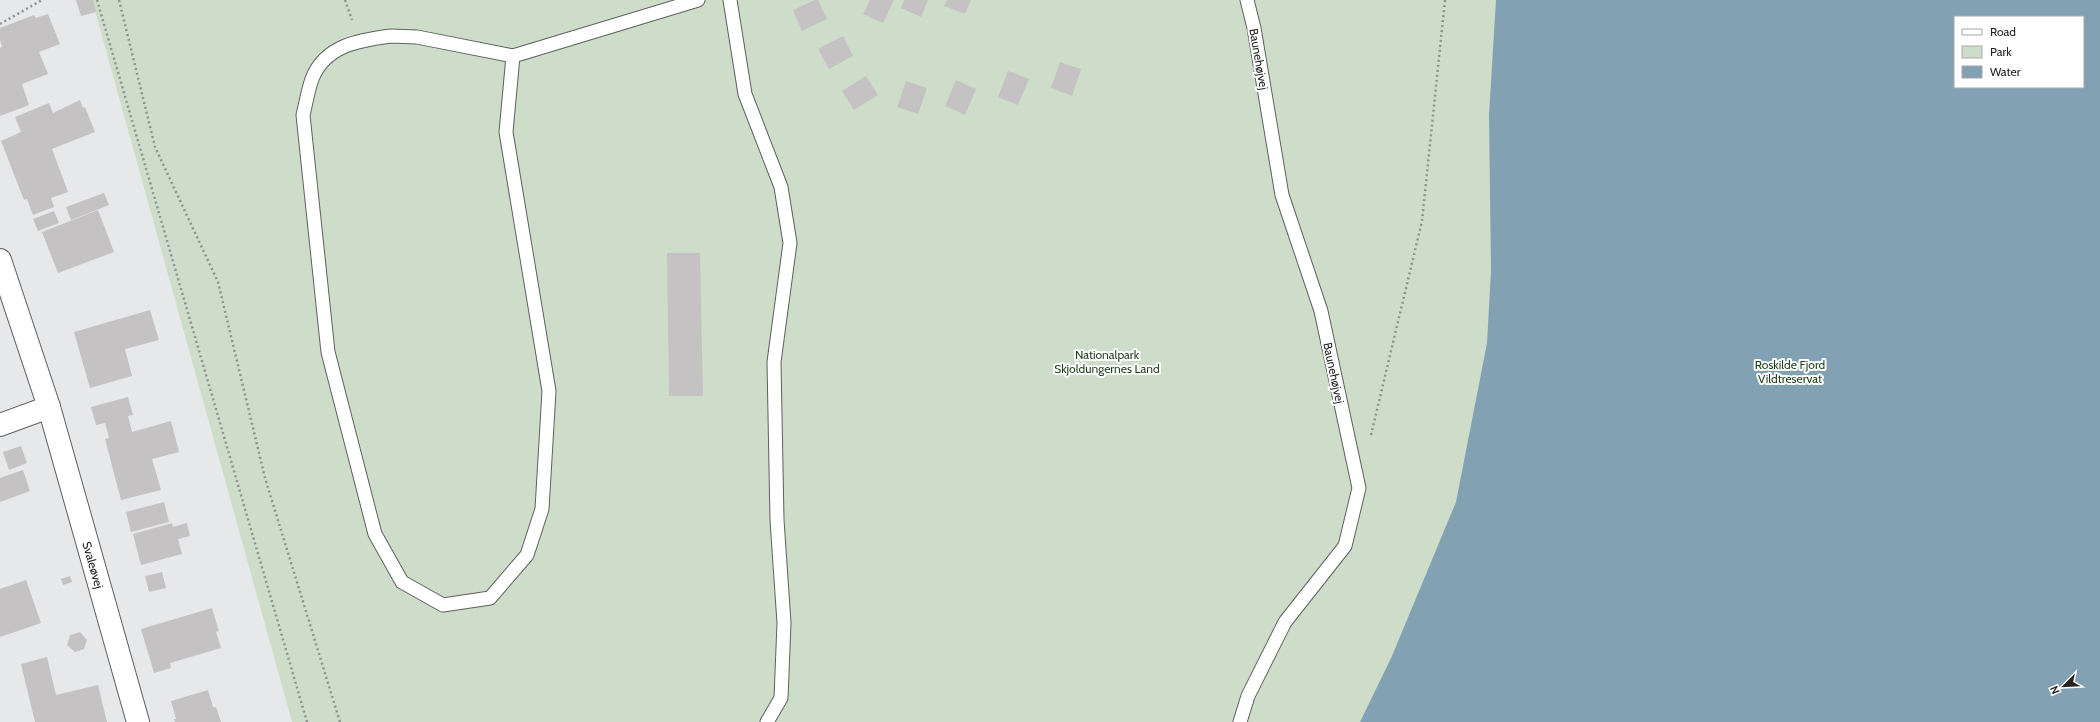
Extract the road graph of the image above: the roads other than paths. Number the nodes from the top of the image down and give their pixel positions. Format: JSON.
{"nodes":[{"id":1,"x":698,"y":0,"type":"edge"},
{"id":2,"x":730,"y":0,"type":"edge"},
{"id":3,"x":1247,"y":0,"type":"edge"},
{"id":4,"x":513,"y":56,"type":"junction"},
{"id":5,"x":0,"y":260,"type":"edge"},
{"id":6,"x":49,"y":407,"type":"junction"},
{"id":7,"x":0,"y":425,"type":"edge"},
{"id":8,"x":138,"y":722,"type":"edge"},
{"id":9,"x":767,"y":722,"type":"edge"},
{"id":10,"x":1240,"y":722,"type":"edge"}],
"edges":[{"from":1,"to":4,"type":"lane"},
{"from":2,"to":9,"type":"lane"},
{"from":3,"to":10,"type":"lane","name":"Baunehøjvej"},
{"from":4,"to":4,"type":"lane"},
{"from":5,"to":6,"type":"street","name":"Svaleøvej"},
{"from":6,"to":7,"type":"street"},
{"from":6,"to":8,"type":"street","name":"Svaleøvej"}]}
